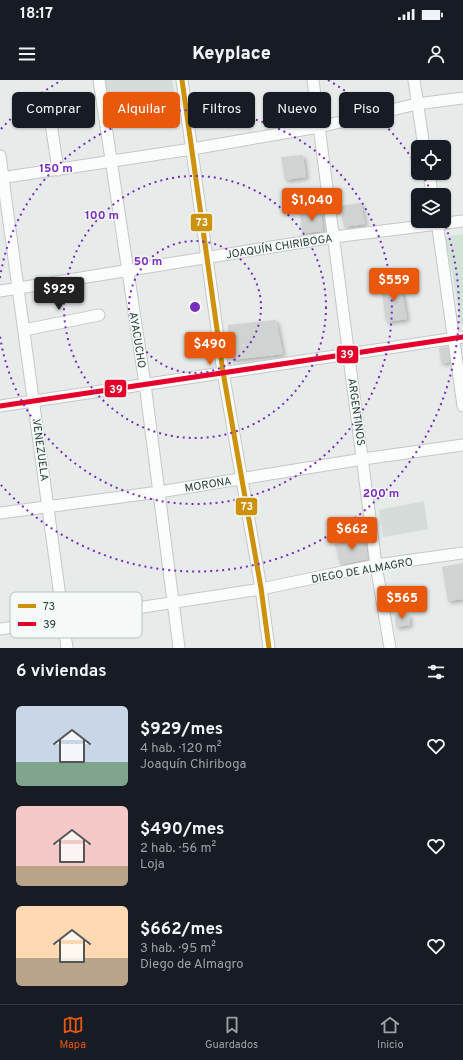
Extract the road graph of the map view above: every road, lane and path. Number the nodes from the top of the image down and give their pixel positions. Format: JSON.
{"nodes":[{"id":1,"x":98,"y":80,"type":"edge"},
{"id":2,"x":182,"y":80,"type":"edge"},
{"id":3,"x":313,"y":80,"type":"edge"},
{"id":4,"x":414,"y":80,"type":"edge"},
{"id":5,"x":315,"y":92,"type":"edge"},
{"id":6,"x":463,"y":98,"type":"edge"},
{"id":7,"x":417,"y":104,"type":"junction"},
{"id":8,"x":331,"y":124,"type":"edge"},
{"id":9,"x":52,"y":128,"type":"edge"},
{"id":10,"x":313,"y":128,"type":"edge"},
{"id":11,"x":319,"y":128,"type":"edge"},
{"id":12,"x":423,"y":140,"type":"edge"},
{"id":13,"x":192,"y":149,"type":"junction"},
{"id":14,"x":0,"y":156,"type":"edge"},
{"id":15,"x":110,"y":162,"type":"junction"},
{"id":16,"x":58,"y":170,"type":"junction"},
{"id":17,"x":2,"y":178,"type":"edge"},
{"id":18,"x":451,"y":221,"type":"edge"},
{"id":19,"x":463,"y":221,"type":"edge"},
{"id":20,"x":411,"y":226,"type":"edge"},
{"id":21,"x":438,"y":228,"type":"edge"},
{"id":22,"x":334,"y":237,"type":"junction"},
{"id":23,"x":207,"y":258,"type":"junction"},
{"id":24,"x":127,"y":270,"type":"junction"},
{"id":25,"x":18,"y":288,"type":"junction"},
{"id":26,"x":0,"y":292,"type":"edge"},
{"id":27,"x":99,"y":315,"type":"dead end"},
{"id":28,"x":24,"y":330,"type":"junction"},
{"id":29,"x":458,"y":337,"type":"edge"},
{"id":30,"x":349,"y":353,"type":"junction"},
{"id":31,"x":223,"y":372,"type":"junction"},
{"id":32,"x":145,"y":384,"type":"junction"},
{"id":33,"x":34,"y":401,"type":"junction"},
{"id":34,"x":0,"y":406,"type":"edge"},
{"id":35,"x":463,"y":406,"type":"edge"},
{"id":36,"x":463,"y":444,"type":"edge"},
{"id":37,"x":363,"y":459,"type":"junction"},
{"id":38,"x":240,"y":479,"type":"junction"},
{"id":39,"x":159,"y":492,"type":"junction"},
{"id":40,"x":49,"y":506,"type":"junction"},
{"id":41,"x":0,"y":513,"type":"edge"},
{"id":42,"x":463,"y":553,"type":"edge"},
{"id":43,"x":376,"y":565,"type":"junction"},
{"id":44,"x":261,"y":590,"type":"junction"},
{"id":45,"x":61,"y":592,"type":"edge"},
{"id":46,"x":174,"y":602,"type":"junction"},
{"id":47,"x":142,"y":607,"type":"edge"},
{"id":48,"x":10,"y":626,"type":"edge"},
{"id":49,"x":0,"y":628,"type":"edge"},
{"id":50,"x":66,"y":638,"type":"edge"},
{"id":51,"x":67,"y":648,"type":"edge"},
{"id":52,"x":179,"y":648,"type":"edge"},
{"id":53,"x":269,"y":648,"type":"edge"},
{"id":54,"x":390,"y":648,"type":"edge"}],
"edges":[{"from":1,"to":15,"type":"street","name":"AYACUCHO"},
{"from":2,"to":13,"type":"street"},
{"from":3,"to":5,"type":"street","name":"ARGENTINOS"},
{"from":4,"to":7,"type":"street"},
{"from":6,"to":7,"type":"street"},
{"from":7,"to":8,"type":"street"},
{"from":7,"to":12,"type":"street"},
{"from":9,"to":16,"type":"street"},
{"from":10,"to":13,"type":"street"},
{"from":11,"to":22,"type":"street","name":"ARGENTINOS"},
{"from":13,"to":15,"type":"street"},
{"from":13,"to":23,"type":"street"},
{"from":14,"to":17,"type":"street","name":"VENEZUELA"},
{"from":15,"to":16,"type":"street"},
{"from":15,"to":24,"type":"street","name":"AYACUCHO"},
{"from":16,"to":17,"type":"street"},
{"from":17,"to":25,"type":"street","name":"VENEZUELA"},
{"from":18,"to":19,"type":"street","name":"JOAQUÍN CHIRIBOGA"},
{"from":20,"to":22,"type":"street","name":"JOAQUÍN CHIRIBOGA"},
{"from":21,"to":29,"type":"street"},
{"from":22,"to":23,"type":"street","name":"JOAQUÍN CHIRIBOGA"},
{"from":22,"to":30,"type":"street","name":"ARGENTINOS"},
{"from":23,"to":24,"type":"street","name":"JOAQUÍN CHIRIBOGA"},
{"from":23,"to":31,"type":"street"},
{"from":24,"to":25,"type":"street","name":"JOAQUÍN CHIRIBOGA"},
{"from":24,"to":32,"type":"street","name":"AYACUCHO"},
{"from":25,"to":26,"type":"street","name":"JOAQUÍN CHIRIBOGA"},
{"from":25,"to":28,"type":"street","name":"VENEZUELA"},
{"from":27,"to":28,"type":"street"},
{"from":28,"to":33,"type":"street","name":"VENEZUELA"},
{"from":29,"to":30,"type":"street"},
{"from":29,"to":35,"type":"street"},
{"from":30,"to":31,"type":"street"},
{"from":30,"to":37,"type":"street","name":"ARGENTINOS"},
{"from":31,"to":32,"type":"street"},
{"from":31,"to":38,"type":"street"},
{"from":32,"to":33,"type":"street"},
{"from":32,"to":39,"type":"street","name":"AYACUCHO"},
{"from":33,"to":34,"type":"street"},
{"from":33,"to":40,"type":"street","name":"VENEZUELA"},
{"from":36,"to":37,"type":"street","name":"MORONA"},
{"from":37,"to":38,"type":"street","name":"MORONA"},
{"from":37,"to":43,"type":"street","name":"ARGENTINOS"},
{"from":38,"to":39,"type":"street","name":"MORONA"},
{"from":38,"to":44,"type":"street"},
{"from":39,"to":40,"type":"street","name":"MORONA"},
{"from":39,"to":46,"type":"street","name":"AYACUCHO"},
{"from":40,"to":41,"type":"street","name":"MORONA"},
{"from":40,"to":45,"type":"street","name":"VENEZUELA"},
{"from":42,"to":43,"type":"street","name":"DIEGO DE ALMAGRO"},
{"from":43,"to":44,"type":"street","name":"DIEGO DE ALMAGRO"},
{"from":43,"to":54,"type":"street","name":"ARGENTINOS"},
{"from":44,"to":46,"type":"street","name":"DIEGO DE ALMAGRO"},
{"from":44,"to":53,"type":"street"},
{"from":46,"to":47,"type":"street","name":"DIEGO DE ALMAGRO"},
{"from":46,"to":52,"type":"street","name":"AYACUCHO"},
{"from":48,"to":49,"type":"street","name":"DIEGO DE ALMAGRO"},
{"from":50,"to":51,"type":"street","name":"VENEZUELA"}]}
